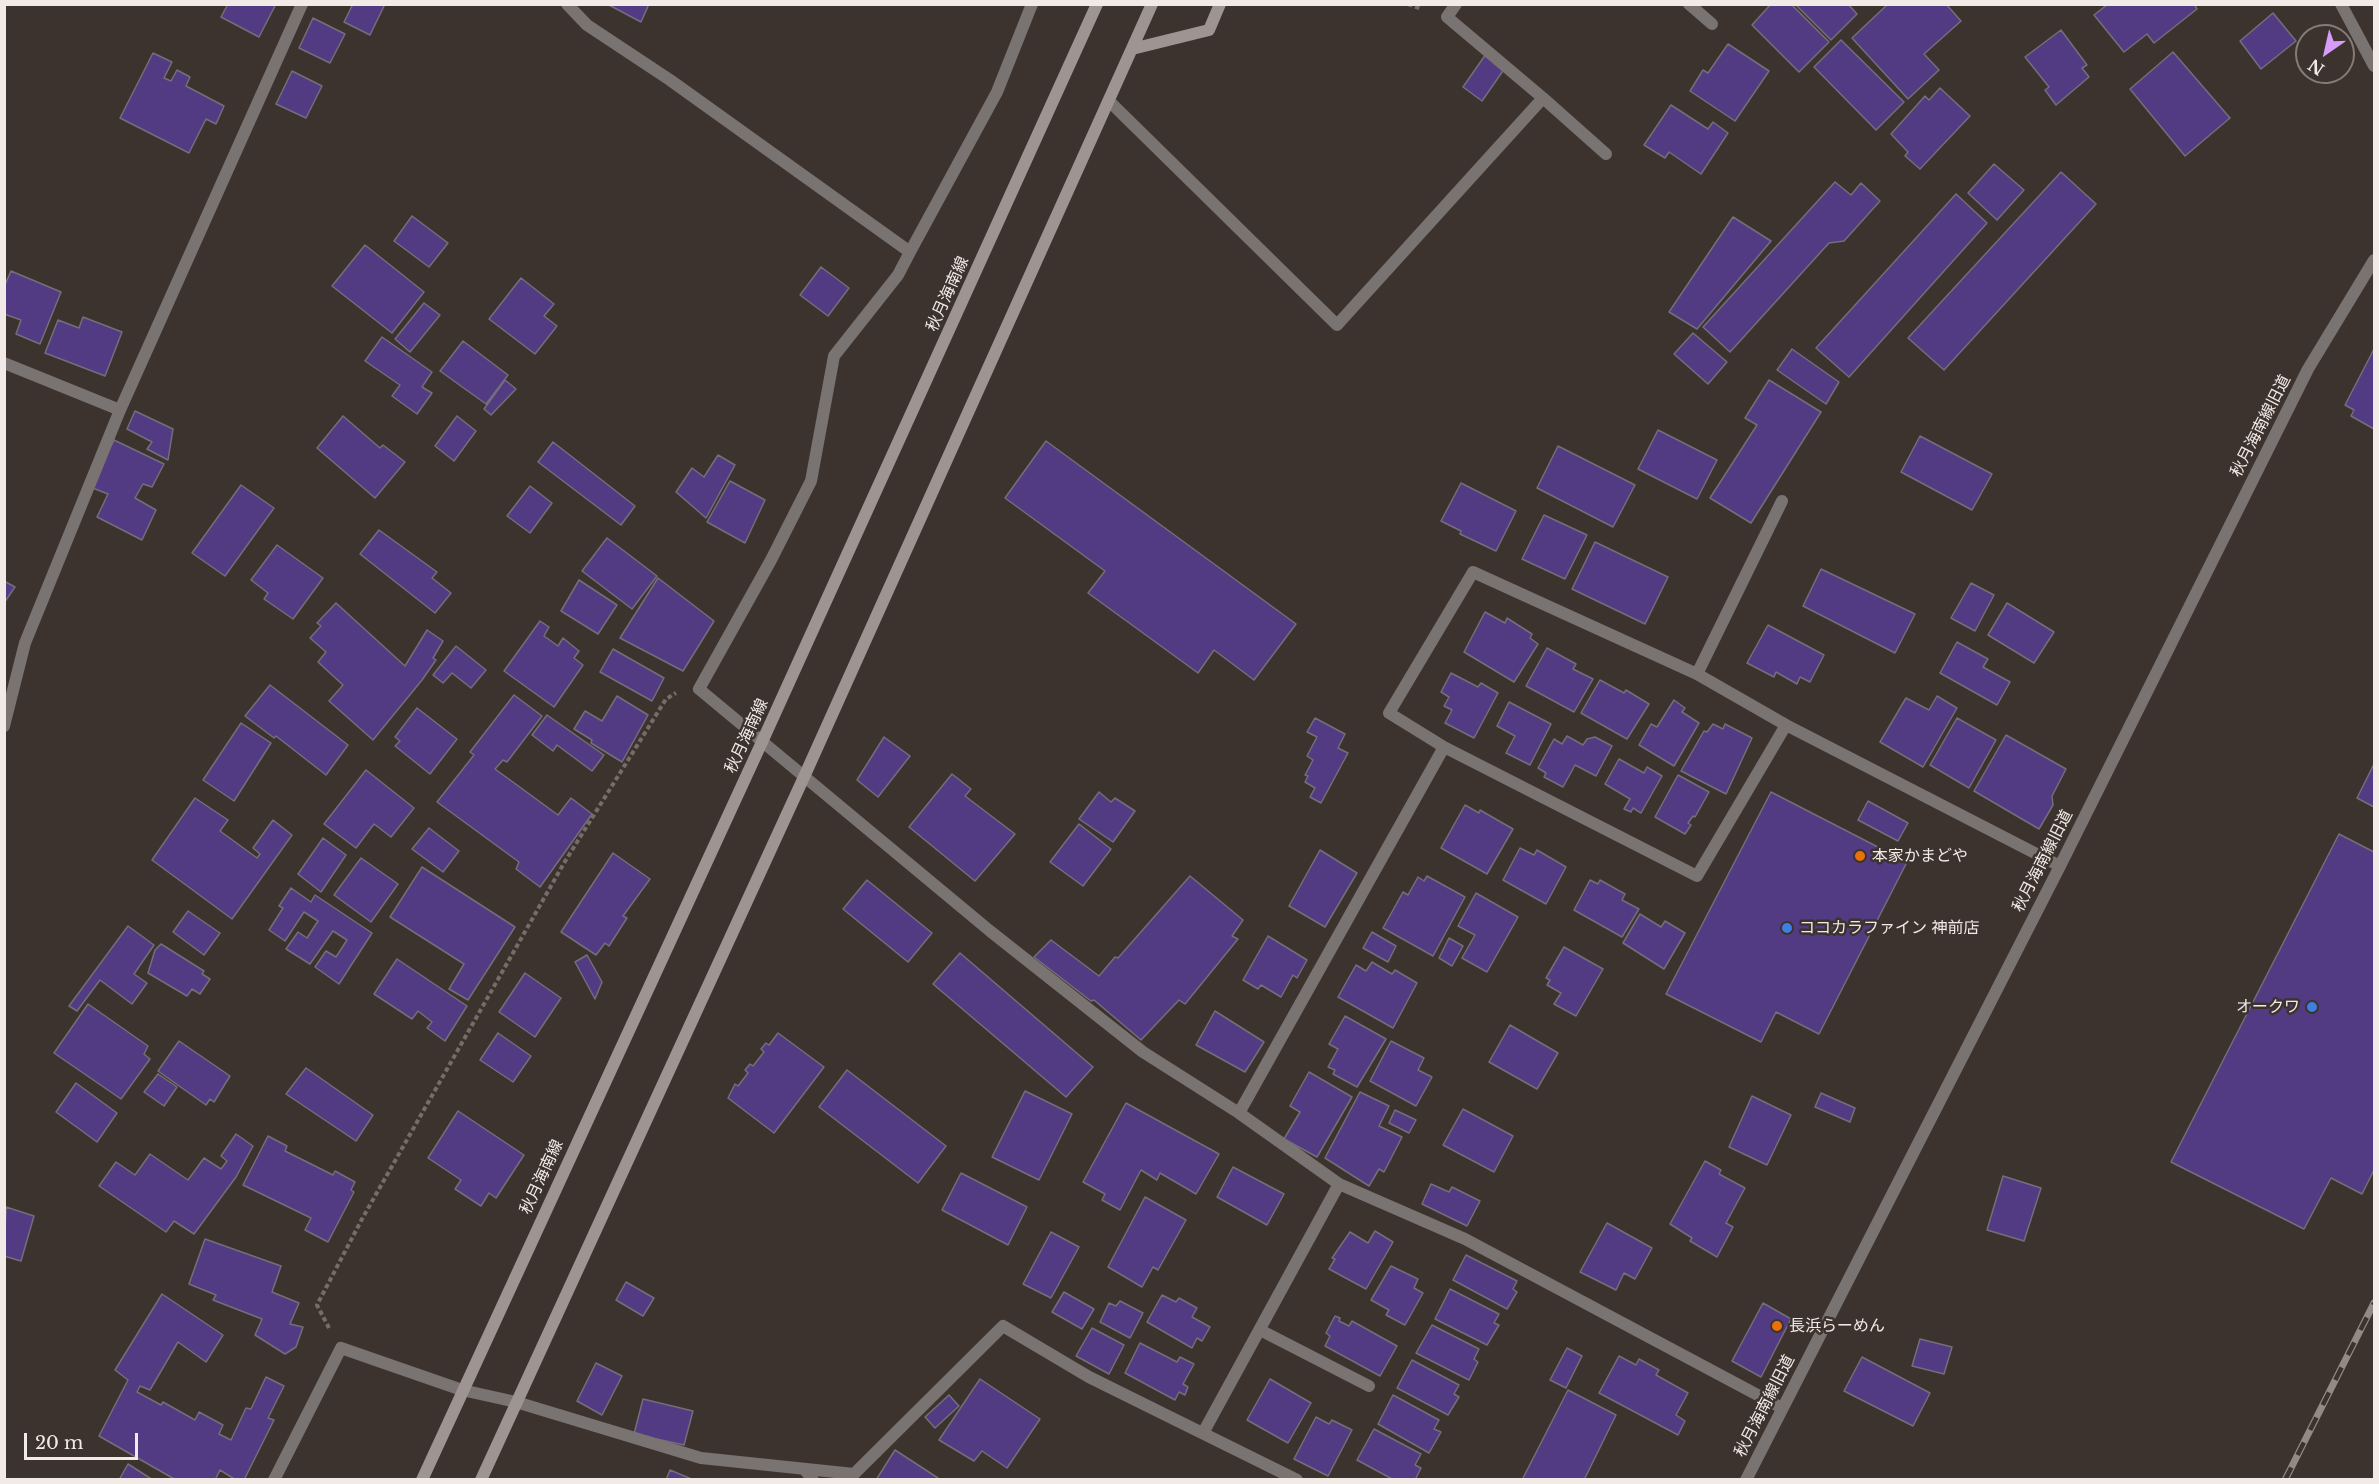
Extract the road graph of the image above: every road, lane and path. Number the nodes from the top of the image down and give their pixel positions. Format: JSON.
{"nodes":[{"id":1,"x":302,"y":4,"type":"edge"},
{"id":2,"x":567,"y":4,"type":"edge"},
{"id":3,"x":1032,"y":4,"type":"edge"},
{"id":4,"x":1086,"y":4,"type":"edge"},
{"id":5,"x":1152,"y":4,"type":"edge"},
{"id":6,"x":1220,"y":4,"type":"edge"},
{"id":7,"x":1456,"y":4,"type":"edge"},
{"id":8,"x":1689,"y":4,"type":"edge"},
{"id":9,"x":2341,"y":4,"type":"edge"},
{"id":10,"x":1097,"y":5,"type":"edge"},
{"id":11,"x":1712,"y":24,"type":"dead end"},
{"id":12,"x":1132,"y":49,"type":"junction"},
{"id":13,"x":2374,"y":66,"type":"edge"},
{"id":14,"x":1543,"y":98,"type":"junction"},
{"id":15,"x":1109,"y":101,"type":"junction"},
{"id":16,"x":1606,"y":153,"type":"dead end"},
{"id":17,"x":910,"y":252,"type":"junction"},
{"id":18,"x":2374,"y":260,"type":"edge"},
{"id":19,"x":4,"y":363,"type":"edge"},
{"id":20,"x":120,"y":410,"type":"junction"},
{"id":21,"x":1782,"y":501,"type":"dead end"},
{"id":22,"x":1697,"y":674,"type":"junction"},
{"id":23,"x":699,"y":689,"type":"junction"},
{"id":24,"x":1786,"y":725,"type":"junction"},
{"id":25,"x":4,"y":726,"type":"edge"},
{"id":26,"x":762,"y":742,"type":"junction"},
{"id":27,"x":1444,"y":747,"type":"junction"},
{"id":28,"x":804,"y":777,"type":"junction"},
{"id":29,"x":2060,"y":866,"type":"junction"},
{"id":30,"x":1239,"y":1113,"type":"junction"},
{"id":31,"x":1339,"y":1184,"type":"junction"},
{"id":32,"x":1260,"y":1330,"type":"junction"},
{"id":33,"x":341,"y":1348,"type":"junction"},
{"id":34,"x":1369,"y":1386,"type":"dead end"},
{"id":35,"x":462,"y":1390,"type":"junction"},
{"id":36,"x":516,"y":1402,"type":"junction"},
{"id":37,"x":1782,"y":1408,"type":"junction"},
{"id":38,"x":1203,"y":1433,"type":"junction"},
{"id":39,"x":804,"y":1469,"type":"junction"},
{"id":40,"x":274,"y":1479,"type":"edge"},
{"id":41,"x":422,"y":1479,"type":"edge"},
{"id":42,"x":481,"y":1479,"type":"edge"},
{"id":43,"x":813,"y":1479,"type":"edge"},
{"id":44,"x":1297,"y":1479,"type":"edge"},
{"id":45,"x":1746,"y":1479,"type":"edge"}],
"edges":[{"from":1,"to":20,"type":"street"},
{"from":2,"to":17,"type":"street"},
{"from":3,"to":17,"type":"street"},
{"from":4,"to":10,"type":"street"},
{"from":5,"to":12,"type":"main road"},
{"from":6,"to":12,"type":"main road"},
{"from":7,"to":14,"type":"street"},
{"from":8,"to":11,"type":"street"},
{"from":9,"to":13,"type":"street"},
{"from":10,"to":26,"type":"main road","name":"秋月海南線"},
{"from":12,"to":15,"type":"main road"},
{"from":14,"to":15,"type":"street"},
{"from":14,"to":16,"type":"street"},
{"from":15,"to":28,"type":"main road"},
{"from":17,"to":23,"type":"street"},
{"from":18,"to":29,"type":"street","name":"秋月海南線旧道"},
{"from":19,"to":20,"type":"street"},
{"from":20,"to":25,"type":"street"},
{"from":21,"to":22,"type":"street"},
{"from":22,"to":24,"type":"street"},
{"from":22,"to":27,"type":"street"},
{"from":23,"to":26,"type":"street"},
{"from":23,"to":33,"type":"path"},
{"from":24,"to":27,"type":"street"},
{"from":24,"to":29,"type":"street"},
{"from":26,"to":28,"type":"street"},
{"from":26,"to":35,"type":"main road","name":"秋月海南線"},
{"from":27,"to":30,"type":"street"},
{"from":28,"to":30,"type":"street"},
{"from":28,"to":36,"type":"main road"},
{"from":29,"to":37,"type":"street","name":"秋月海南線旧道"},
{"from":30,"to":31,"type":"street"},
{"from":31,"to":32,"type":"street"},
{"from":31,"to":37,"type":"street"},
{"from":32,"to":34,"type":"street"},
{"from":32,"to":38,"type":"street"},
{"from":33,"to":35,"type":"street"},
{"from":33,"to":40,"type":"street"},
{"from":35,"to":36,"type":"street"},
{"from":35,"to":41,"type":"main road","name":"秋月海南線"},
{"from":36,"to":39,"type":"street"},
{"from":36,"to":42,"type":"main road"},
{"from":37,"to":45,"type":"street","name":"秋月海南線旧道"},
{"from":38,"to":39,"type":"street"},
{"from":38,"to":44,"type":"street"},
{"from":39,"to":43,"type":"street"}]}
